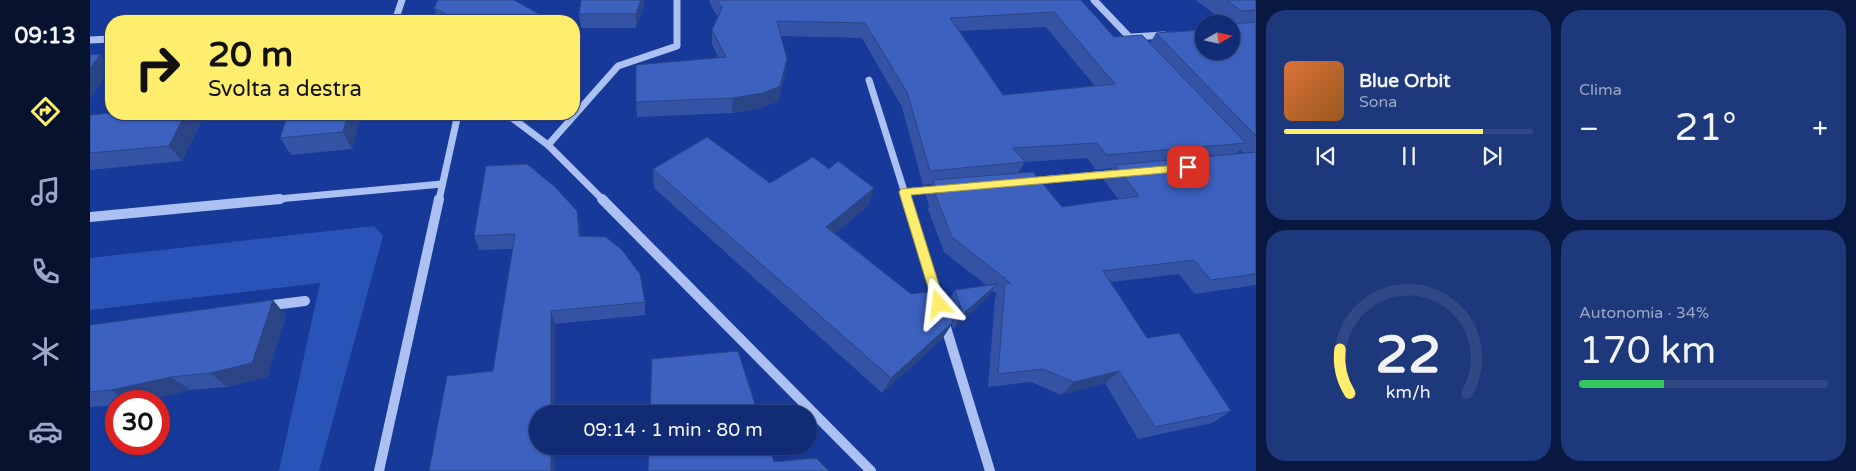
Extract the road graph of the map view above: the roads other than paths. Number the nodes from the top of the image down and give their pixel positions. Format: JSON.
{"nodes":[{"id":1,"x":402,"y":0,"type":"edge"},
{"id":2,"x":677,"y":0,"type":"edge"},
{"id":3,"x":1094,"y":0,"type":"edge"},
{"id":4,"x":397,"y":15,"type":"edge"},
{"id":5,"x":1176,"y":34,"type":"edge"},
{"id":6,"x":1129,"y":37,"type":"junction"},
{"id":7,"x":105,"y":39,"type":"edge"},
{"id":8,"x":90,"y":40,"type":"edge"},
{"id":9,"x":1143,"y":52,"type":"edge"},
{"id":10,"x":869,"y":80,"type":"dead end"},
{"id":11,"x":580,"y":109,"type":"edge"},
{"id":12,"x":457,"y":120,"type":"edge"},
{"id":13,"x":515,"y":120,"type":"edge"},
{"id":14,"x":570,"y":120,"type":"edge"},
{"id":15,"x":548,"y":145,"type":"junction"},
{"id":16,"x":1128,"y":172,"type":"edge"},
{"id":17,"x":1021,"y":182,"type":"edge"},
{"id":18,"x":442,"y":184,"type":"junction"},
{"id":19,"x":953,"y":188,"type":"edge"},
{"id":20,"x":904,"y":192,"type":"junction"},
{"id":21,"x":90,"y":217,"type":"edge"},
{"id":22,"x":305,"y":301,"type":"dead end"},
{"id":23,"x":258,"y":307,"type":"edge"},
{"id":24,"x":379,"y":471,"type":"edge"},
{"id":25,"x":872,"y":471,"type":"edge"},
{"id":26,"x":990,"y":471,"type":"edge"}],
"edges":[{"from":1,"to":4,"type":"street"},
{"from":2,"to":11,"type":"street"},
{"from":3,"to":6,"type":"street"},
{"from":5,"to":6,"type":"street"},
{"from":6,"to":9,"type":"street"},
{"from":7,"to":8,"type":"street"},
{"from":10,"to":20,"type":"street"},
{"from":12,"to":18,"type":"street"},
{"from":13,"to":15,"type":"street"},
{"from":14,"to":15,"type":"street"},
{"from":15,"to":25,"type":"street"},
{"from":16,"to":17,"type":"street"},
{"from":18,"to":21,"type":"street"},
{"from":18,"to":24,"type":"street"},
{"from":19,"to":20,"type":"street"},
{"from":20,"to":26,"type":"street"},
{"from":22,"to":23,"type":"street"}]}
